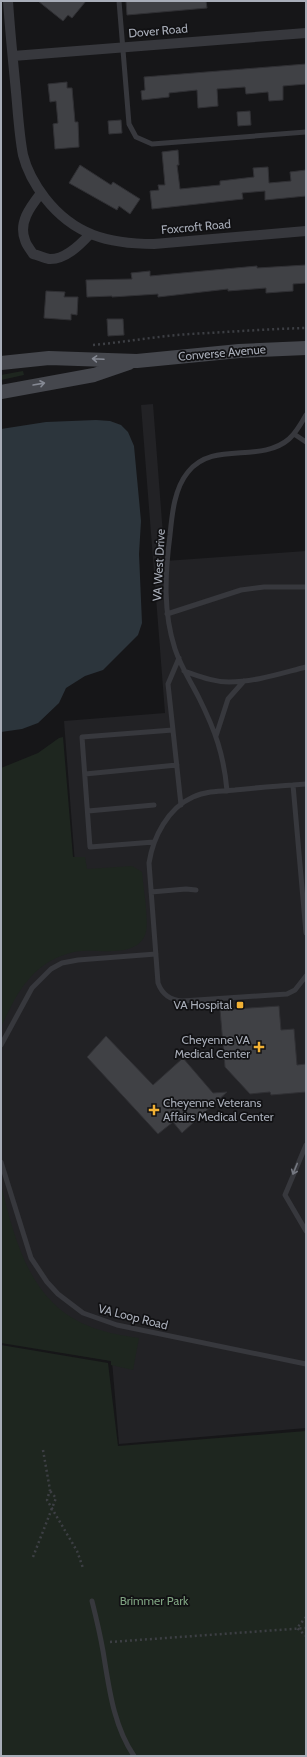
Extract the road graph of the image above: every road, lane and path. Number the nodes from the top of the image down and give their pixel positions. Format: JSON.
{"nodes":[{"id":1,"x":8,"y":1,"type":"edge"},
{"id":2,"x":119,"y":1,"type":"edge"},
{"id":3,"x":306,"y":33,"type":"edge"},
{"id":4,"x":123,"y":47,"type":"junction"},
{"id":5,"x":12,"y":56,"type":"junction"},
{"id":6,"x":306,"y":132,"type":"edge"},
{"id":7,"x":41,"y":193,"type":"junction"},
{"id":8,"x":306,"y":231,"type":"edge"},
{"id":9,"x":90,"y":234,"type":"junction"},
{"id":10,"x":306,"y":328,"type":"edge"},
{"id":11,"x":88,"y":346,"type":"dead end"},
{"id":12,"x":306,"y":348,"type":"edge"},
{"id":13,"x":137,"y":361,"type":"junction"},
{"id":14,"x":1,"y":363,"type":"edge"},
{"id":15,"x":1,"y":392,"type":"edge"},
{"id":16,"x":306,"y":415,"type":"edge"},
{"id":17,"x":294,"y":434,"type":"junction"},
{"id":18,"x":306,"y":442,"type":"edge"},
{"id":19,"x":306,"y":587,"type":"edge"},
{"id":20,"x":167,"y":614,"type":"junction"},
{"id":21,"x":179,"y":658,"type":"junction"},
{"id":22,"x":306,"y":667,"type":"edge"},
{"id":23,"x":184,"y":671,"type":"junction"},
{"id":24,"x":244,"y":681,"type":"junction"},
{"id":25,"x":173,"y":730,"type":"junction"},
{"id":26,"x":216,"y":737,"type":"junction"},
{"id":27,"x":177,"y":765,"type":"junction"},
{"id":28,"x":84,"y":774,"type":"junction"},
{"id":29,"x":306,"y":784,"type":"edge"},
{"id":30,"x":293,"y":785,"type":"junction"},
{"id":31,"x":227,"y":790,"type":"junction"},
{"id":32,"x":154,"y":805,"type":"dead end"},
{"id":33,"x":181,"y":805,"type":"junction"},
{"id":34,"x":88,"y":811,"type":"junction"},
{"id":35,"x":154,"y":842,"type":"junction"},
{"id":36,"x":196,"y":890,"type":"dead end"},
{"id":37,"x":151,"y":892,"type":"junction"},
{"id":38,"x":306,"y":933,"type":"edge"},
{"id":39,"x":156,"y":954,"type":"junction"},
{"id":40,"x":306,"y":976,"type":"edge"},
{"id":41,"x":1,"y":1045,"type":"edge"},
{"id":42,"x":306,"y":1145,"type":"edge"},
{"id":43,"x":1,"y":1162,"type":"edge"},
{"id":44,"x":306,"y":1231,"type":"edge"},
{"id":45,"x":306,"y":1364,"type":"edge"},
{"id":46,"x":43,"y":1450,"type":"dead end"},
{"id":47,"x":50,"y":1490,"type":"junction"},
{"id":48,"x":52,"y":1511,"type":"junction"},
{"id":49,"x":34,"y":1557,"type":"dead end"},
{"id":50,"x":82,"y":1568,"type":"dead end"},
{"id":51,"x":92,"y":1600,"type":"dead end"},
{"id":52,"x":306,"y":1617,"type":"edge"},
{"id":53,"x":297,"y":1628,"type":"junction"},
{"id":54,"x":306,"y":1628,"type":"edge"},
{"id":55,"x":306,"y":1636,"type":"edge"},
{"id":56,"x":101,"y":1643,"type":"junction"},
{"id":57,"x":134,"y":1756,"type":"edge"}],
"edges":[{"from":1,"to":5,"type":"street","name":"Foxcroft Road"},
{"from":2,"to":4,"type":"lane"},
{"from":3,"to":4,"type":"street","name":"Dover Road"},
{"from":4,"to":5,"type":"street","name":"Dover Road"},
{"from":4,"to":6,"type":"lane"},
{"from":5,"to":7,"type":"street","name":"Foxcroft Road"},
{"from":7,"to":9,"type":"street","name":"Foxcroft Road"},
{"from":7,"to":9,"type":"street"},
{"from":8,"to":9,"type":"street","name":"Foxcroft Road"},
{"from":10,"to":11,"type":"path"},
{"from":12,"to":13,"type":"main road","name":"Converse Avenue"},
{"from":13,"to":14,"type":"main road","name":"Converse Avenue","one_way":true},
{"from":15,"to":13,"type":"main road","name":"Converse Avenue","one_way":true},
{"from":16,"to":17,"type":"lane","name":"VA West Drive"},
{"from":17,"to":18,"type":"lane"},
{"from":17,"to":20,"type":"lane","name":"VA West Drive"},
{"from":19,"to":20,"type":"lane"},
{"from":20,"to":21,"type":"lane","name":"VA West Drive"},
{"from":21,"to":23,"type":"lane","name":"VA West Drive"},
{"from":21,"to":25,"type":"lane"},
{"from":22,"to":24,"type":"lane"},
{"from":23,"to":24,"type":"lane"},
{"from":23,"to":26,"type":"lane","name":"VA West Drive"},
{"from":24,"to":26,"type":"lane"},
{"from":25,"to":27,"type":"lane"},
{"from":25,"to":28,"type":"lane"},
{"from":26,"to":31,"type":"lane","name":"VA West Drive"},
{"from":27,"to":28,"type":"lane"},
{"from":27,"to":33,"type":"lane"},
{"from":28,"to":34,"type":"lane"},
{"from":29,"to":30,"type":"lane"},
{"from":30,"to":31,"type":"lane"},
{"from":30,"to":38,"type":"lane"},
{"from":31,"to":33,"type":"lane"},
{"from":32,"to":34,"type":"lane"},
{"from":33,"to":35,"type":"lane"},
{"from":34,"to":35,"type":"lane"},
{"from":35,"to":37,"type":"lane"},
{"from":36,"to":37,"type":"lane"},
{"from":37,"to":39,"type":"lane"},
{"from":39,"to":40,"type":"lane"},
{"from":39,"to":41,"type":"lane"},
{"from":42,"to":44,"type":"lane","one_way":true},
{"from":43,"to":45,"type":"lane","name":"VA Loop Road"},
{"from":46,"to":47,"type":"path"},
{"from":47,"to":48,"type":"path"},
{"from":47,"to":48,"type":"path"},
{"from":48,"to":49,"type":"path"},
{"from":48,"to":50,"type":"path"},
{"from":51,"to":56,"type":"lane"},
{"from":52,"to":53,"type":"path"},
{"from":53,"to":54,"type":"path"},
{"from":53,"to":55,"type":"path"},
{"from":53,"to":56,"type":"path"},
{"from":56,"to":57,"type":"lane"}]}
